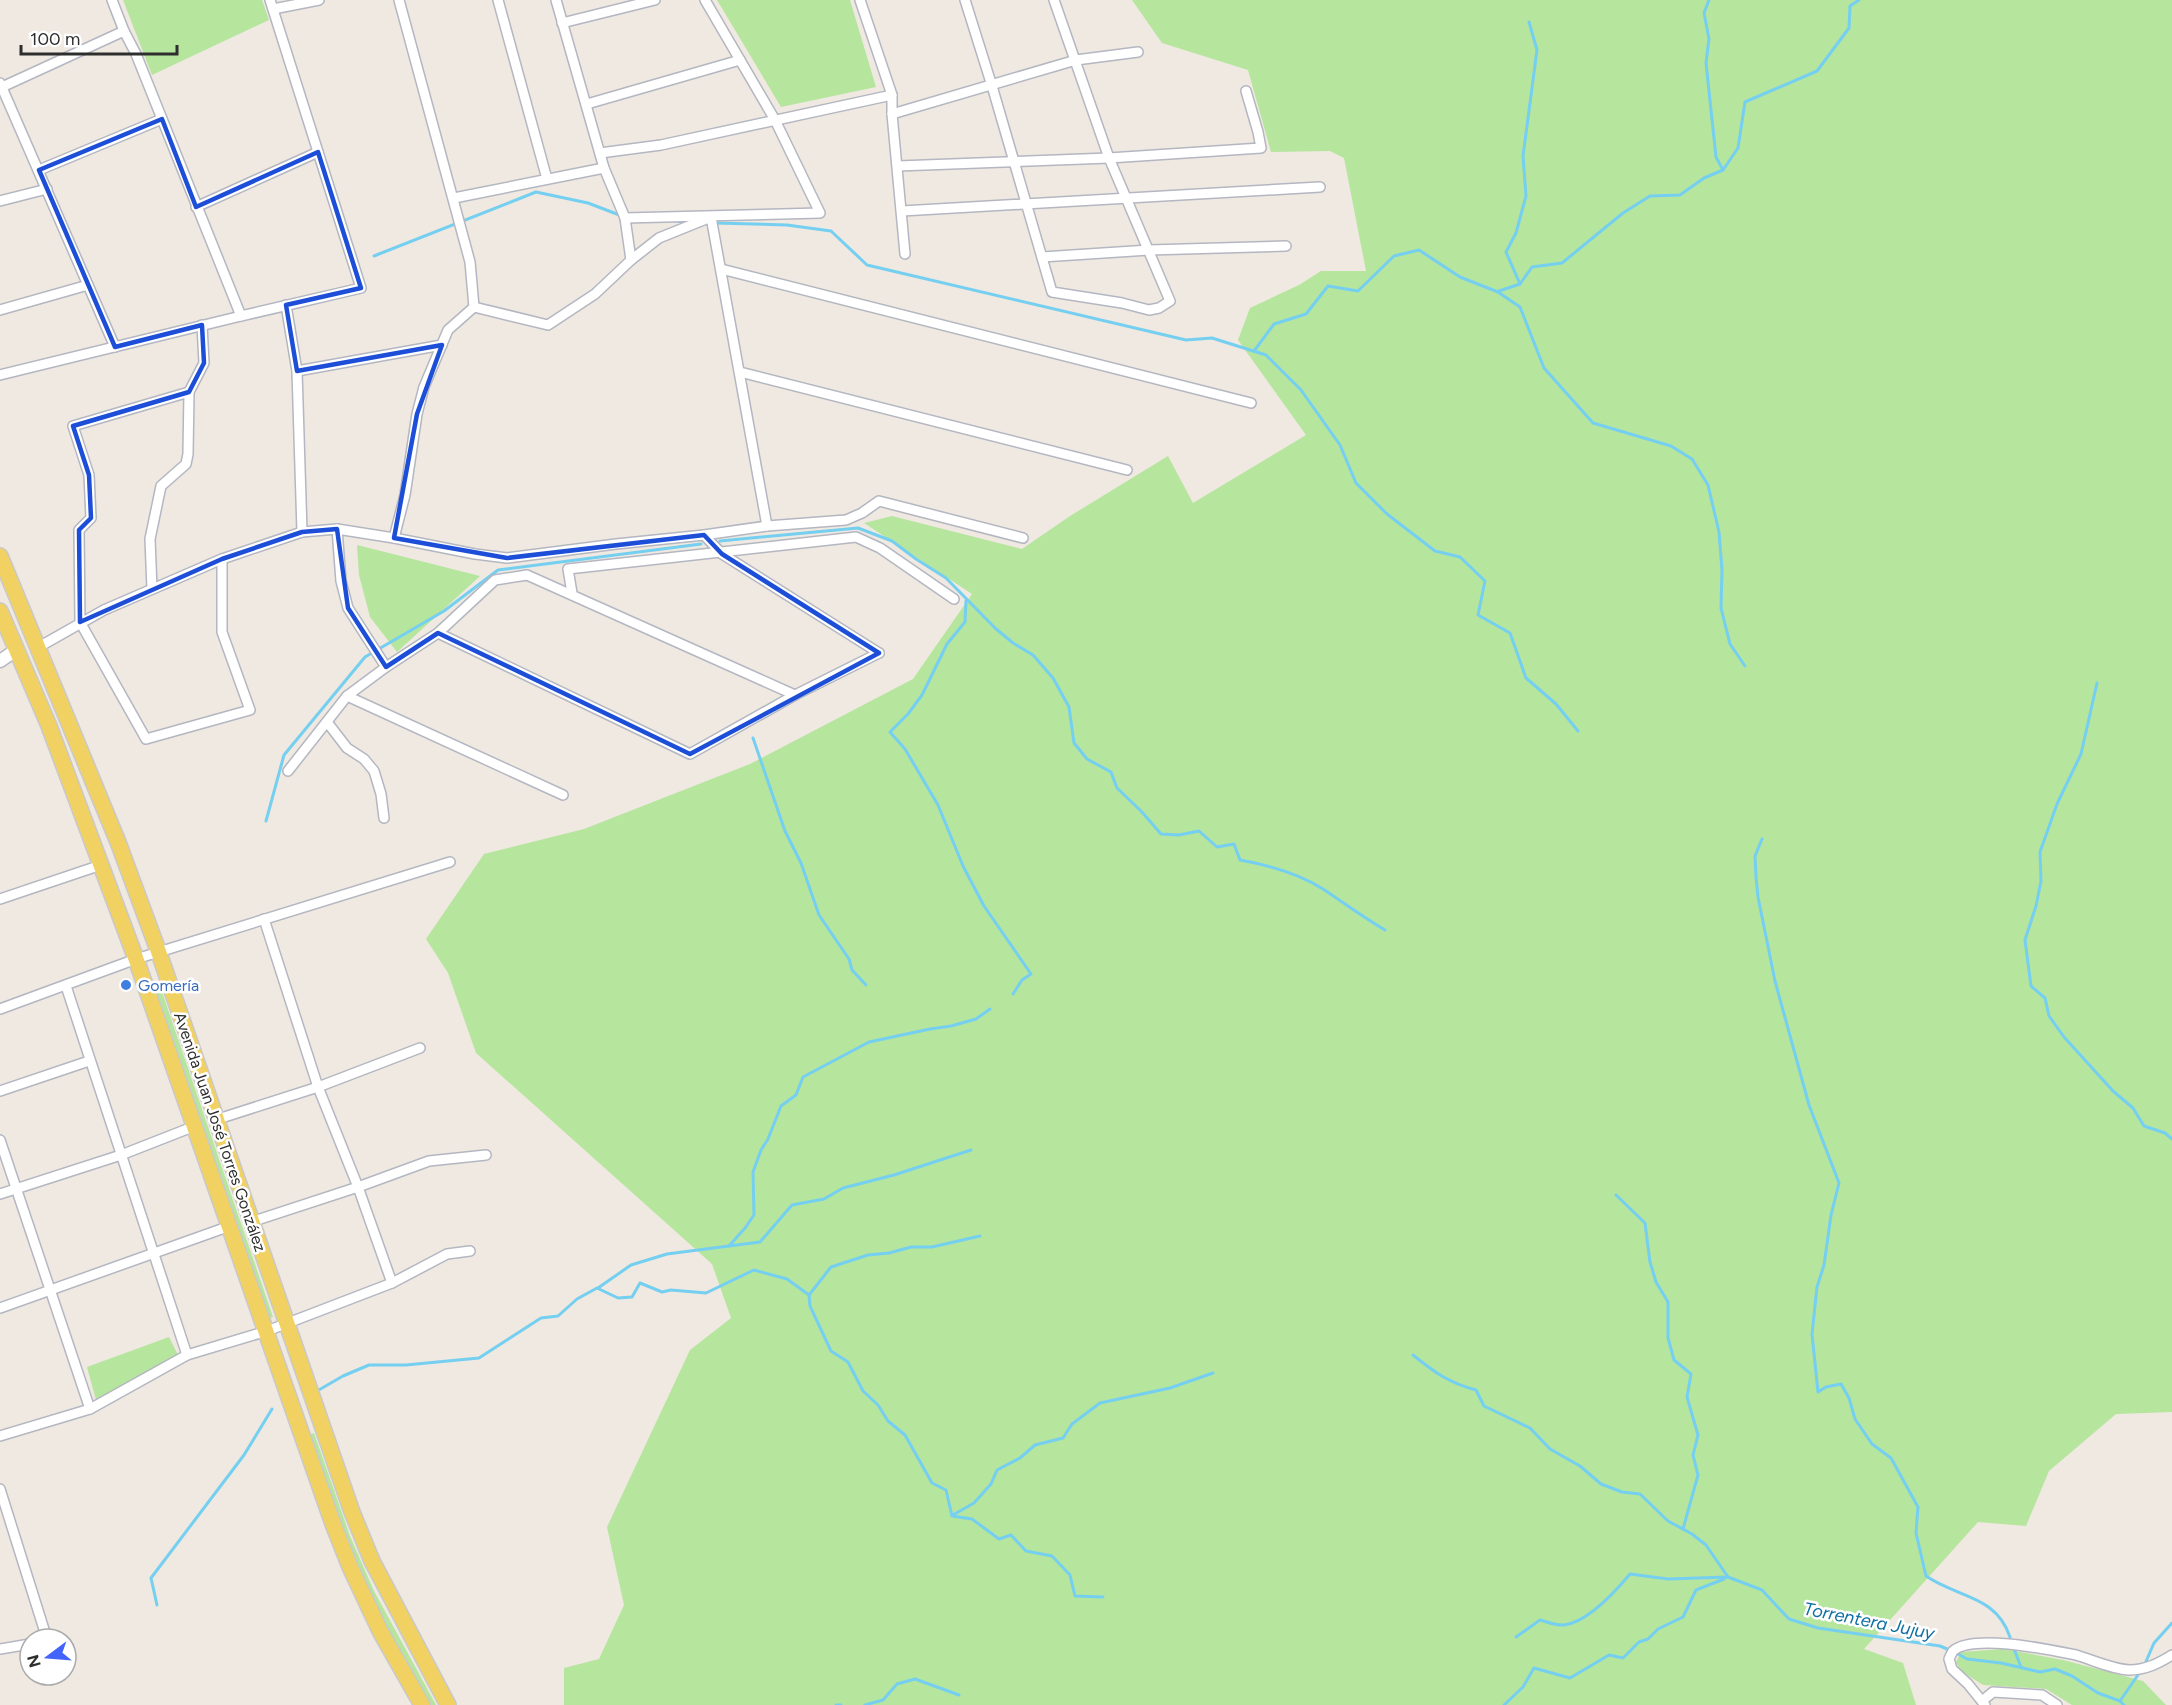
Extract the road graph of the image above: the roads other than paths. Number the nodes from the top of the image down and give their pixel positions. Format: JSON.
{"nodes":[{"id":1,"x":112,"y":0,"type":"edge"},
{"id":2,"x":319,"y":0,"type":"edge"},
{"id":3,"x":399,"y":0,"type":"edge"},
{"id":4,"x":498,"y":0,"type":"edge"},
{"id":5,"x":556,"y":0,"type":"edge"},
{"id":6,"x":655,"y":0,"type":"edge"},
{"id":7,"x":705,"y":0,"type":"edge"},
{"id":8,"x":860,"y":0,"type":"edge"},
{"id":9,"x":965,"y":0,"type":"edge"},
{"id":10,"x":1054,"y":0,"type":"edge"},
{"id":11,"x":272,"y":4,"type":"edge"},
{"id":12,"x":562,"y":23,"type":"junction"},
{"id":13,"x":124,"y":32,"type":"junction"},
{"id":14,"x":1138,"y":52,"type":"dead end"},
{"id":15,"x":740,"y":60,"type":"junction"},
{"id":16,"x":1076,"y":60,"type":"junction"},
{"id":17,"x":992,"y":86,"type":"junction"},
{"id":18,"x":2,"y":90,"type":"edge"},
{"id":19,"x":1246,"y":91,"type":"dead end"},
{"id":20,"x":892,"y":95,"type":"junction"},
{"id":21,"x":587,"y":104,"type":"junction"},
{"id":22,"x":892,"y":114,"type":"junction"},
{"id":23,"x":162,"y":119,"type":"junction"},
{"id":24,"x":775,"y":120,"type":"junction"},
{"id":25,"x":318,"y":152,"type":"junction"},
{"id":26,"x":600,"y":153,"type":"junction"},
{"id":27,"x":1109,"y":158,"type":"junction"},
{"id":28,"x":1014,"y":162,"type":"junction"},
{"id":29,"x":898,"y":166,"type":"junction"},
{"id":30,"x":604,"y":168,"type":"junction"},
{"id":31,"x":39,"y":170,"type":"junction"},
{"id":32,"x":547,"y":179,"type":"junction"},
{"id":33,"x":1320,"y":186,"type":"dead end"},
{"id":34,"x":47,"y":189,"type":"junction"},
{"id":35,"x":454,"y":198,"type":"junction"},
{"id":36,"x":1126,"y":198,"type":"junction"},
{"id":37,"x":0,"y":201,"type":"edge"},
{"id":38,"x":1026,"y":204,"type":"junction"},
{"id":39,"x":196,"y":207,"type":"junction"},
{"id":40,"x":902,"y":211,"type":"junction"},
{"id":41,"x":711,"y":217,"type":"junction"},
{"id":42,"x":624,"y":218,"type":"junction"},
{"id":43,"x":1286,"y":246,"type":"dead end"},
{"id":44,"x":1149,"y":250,"type":"junction"},
{"id":45,"x":905,"y":254,"type":"dead end"},
{"id":46,"x":1042,"y":256,"type":"junction"},
{"id":47,"x":631,"y":260,"type":"junction"},
{"id":48,"x":721,"y":269,"type":"junction"},
{"id":49,"x":88,"y":285,"type":"junction"},
{"id":50,"x":286,"y":305,"type":"junction"},
{"id":51,"x":474,"y":306,"type":"junction"},
{"id":52,"x":0,"y":310,"type":"edge"},
{"id":53,"x":241,"y":316,"type":"junction"},
{"id":54,"x":202,"y":326,"type":"junction"},
{"id":55,"x":442,"y":345,"type":"junction"},
{"id":56,"x":115,"y":347,"type":"junction"},
{"id":57,"x":297,"y":371,"type":"junction"},
{"id":58,"x":740,"y":372,"type":"junction"},
{"id":59,"x":0,"y":375,"type":"edge"},
{"id":60,"x":189,"y":392,"type":"junction"},
{"id":61,"x":1251,"y":403,"type":"dead end"},
{"id":62,"x":1127,"y":470,"type":"dead end"},
{"id":63,"x":767,"y":526,"type":"junction"},
{"id":64,"x":337,"y":529,"type":"junction"},
{"id":65,"x":302,"y":532,"type":"junction"},
{"id":66,"x":704,"y":535,"type":"junction"},
{"id":67,"x":394,"y":538,"type":"junction"},
{"id":68,"x":1023,"y":538,"type":"dead end"},
{"id":69,"x":720,"y":552,"type":"junction"},
{"id":70,"x":0,"y":556,"type":"edge"},
{"id":71,"x":222,"y":559,"type":"junction"},
{"id":72,"x":152,"y":589,"type":"junction"},
{"id":73,"x":572,"y":593,"type":"junction"},
{"id":74,"x":954,"y":598,"type":"dead end"},
{"id":75,"x":0,"y":611,"type":"edge"},
{"id":76,"x":80,"y":622,"type":"junction"},
{"id":77,"x":438,"y":633,"type":"junction"},
{"id":78,"x":37,"y":648,"type":"junction"},
{"id":79,"x":16,"y":650,"type":"junction"},
{"id":80,"x":0,"y":661,"type":"edge"},
{"id":81,"x":386,"y":667,"type":"junction"},
{"id":82,"x":795,"y":695,"type":"junction"},
{"id":83,"x":347,"y":696,"type":"junction"},
{"id":84,"x":327,"y":722,"type":"junction"},
{"id":85,"x":288,"y":771,"type":"dead end"},
{"id":86,"x":563,"y":795,"type":"dead end"},
{"id":87,"x":384,"y":818,"type":"dead end"},
{"id":88,"x":450,"y":862,"type":"dead end"},
{"id":89,"x":101,"y":865,"type":"junction"},
{"id":90,"x":0,"y":899,"type":"edge"},
{"id":91,"x":264,"y":919,"type":"junction"},
{"id":92,"x":159,"y":953,"type":"junction"},
{"id":93,"x":136,"y":959,"type":"junction"},
{"id":94,"x":66,"y":986,"type":"junction"},
{"id":95,"x":0,"y":1010,"type":"edge"},
{"id":96,"x":420,"y":1048,"type":"dead end"},
{"id":97,"x":89,"y":1061,"type":"junction"},
{"id":98,"x":318,"y":1087,"type":"junction"},
{"id":99,"x":0,"y":1090,"type":"edge"},
{"id":100,"x":215,"y":1120,"type":"junction"},
{"id":101,"x":195,"y":1126,"type":"junction"},
{"id":102,"x":0,"y":1140,"type":"edge"},
{"id":103,"x":121,"y":1155,"type":"junction"},
{"id":104,"x":486,"y":1155,"type":"dead end"},
{"id":105,"x":358,"y":1187,"type":"junction"},
{"id":106,"x":18,"y":1188,"type":"junction"},
{"id":107,"x":0,"y":1194,"type":"edge"},
{"id":108,"x":251,"y":1221,"type":"junction"},
{"id":109,"x":230,"y":1226,"type":"junction"},
{"id":110,"x":470,"y":1251,"type":"dead end"},
{"id":111,"x":154,"y":1254,"type":"junction"},
{"id":112,"x":392,"y":1283,"type":"junction"},
{"id":113,"x":51,"y":1291,"type":"junction"},
{"id":114,"x":0,"y":1308,"type":"edge"},
{"id":115,"x":288,"y":1324,"type":"junction"},
{"id":116,"x":267,"y":1332,"type":"junction"},
{"id":117,"x":187,"y":1355,"type":"junction"},
{"id":118,"x":305,"y":1374,"type":"junction"},
{"id":119,"x":284,"y":1382,"type":"junction"},
{"id":120,"x":90,"y":1409,"type":"junction"},
{"id":121,"x":0,"y":1436,"type":"edge"},
{"id":122,"x":0,"y":1489,"type":"edge"},
{"id":123,"x":43,"y":1627,"type":"edge"},
{"id":124,"x":18,"y":1646,"type":"edge"},
{"id":125,"x":0,"y":1649,"type":"edge"},
{"id":126,"x":2172,"y":1654,"type":"edge"},
{"id":127,"x":1983,"y":1703,"type":"edge"},
{"id":128,"x":422,"y":1705,"type":"edge"},
{"id":129,"x":448,"y":1705,"type":"edge"},
{"id":130,"x":2057,"y":1705,"type":"edge"}],
"edges":[{"from":1,"to":13,"type":"street"},
{"from":2,"to":11,"type":"street"},
{"from":3,"to":35,"type":"street"},
{"from":4,"to":32,"type":"street"},
{"from":5,"to":12,"type":"street"},
{"from":6,"to":12,"type":"street"},
{"from":7,"to":15,"type":"street"},
{"from":8,"to":20,"type":"street"},
{"from":9,"to":17,"type":"street"},
{"from":10,"to":16,"type":"street"},
{"from":11,"to":25,"type":"street"},
{"from":12,"to":21,"type":"street"},
{"from":13,"to":18,"type":"street"},
{"from":13,"to":23,"type":"street"},
{"from":14,"to":16,"type":"street"},
{"from":15,"to":21,"type":"street"},
{"from":15,"to":24,"type":"street"},
{"from":16,"to":17,"type":"street"},
{"from":16,"to":27,"type":"street"},
{"from":17,"to":22,"type":"street"},
{"from":17,"to":28,"type":"street"},
{"from":18,"to":31,"type":"street"},
{"from":19,"to":27,"type":"street"},
{"from":20,"to":22,"type":"street"},
{"from":20,"to":24,"type":"street"},
{"from":21,"to":26,"type":"street"},
{"from":22,"to":29,"type":"street"},
{"from":23,"to":31,"type":"street"},
{"from":23,"to":39,"type":"street"},
{"from":24,"to":26,"type":"street"},
{"from":24,"to":41,"type":"street"},
{"from":25,"to":39,"type":"street"},
{"from":25,"to":50,"type":"street"},
{"from":26,"to":30,"type":"street"},
{"from":27,"to":28,"type":"street"},
{"from":27,"to":36,"type":"street"},
{"from":28,"to":29,"type":"street"},
{"from":28,"to":38,"type":"street"},
{"from":29,"to":40,"type":"street"},
{"from":30,"to":32,"type":"street"},
{"from":30,"to":42,"type":"street"},
{"from":31,"to":34,"type":"street"},
{"from":32,"to":35,"type":"street"},
{"from":33,"to":36,"type":"street"},
{"from":34,"to":37,"type":"street"},
{"from":34,"to":49,"type":"street"},
{"from":35,"to":51,"type":"street"},
{"from":36,"to":38,"type":"street"},
{"from":36,"to":44,"type":"street"},
{"from":38,"to":40,"type":"street"},
{"from":38,"to":46,"type":"street"},
{"from":39,"to":53,"type":"street"},
{"from":40,"to":45,"type":"street"},
{"from":41,"to":42,"type":"street"},
{"from":41,"to":47,"type":"street"},
{"from":41,"to":48,"type":"street"},
{"from":42,"to":47,"type":"street"},
{"from":43,"to":44,"type":"street"},
{"from":44,"to":46,"type":"street"},
{"from":44,"to":46,"type":"street"},
{"from":47,"to":51,"type":"street"},
{"from":48,"to":58,"type":"street"},
{"from":48,"to":61,"type":"street"},
{"from":49,"to":52,"type":"street"},
{"from":49,"to":56,"type":"street"},
{"from":50,"to":53,"type":"street"},
{"from":50,"to":57,"type":"street"},
{"from":51,"to":55,"type":"street"},
{"from":53,"to":54,"type":"street"},
{"from":54,"to":56,"type":"street"},
{"from":54,"to":60,"type":"street"},
{"from":55,"to":57,"type":"street"},
{"from":55,"to":67,"type":"street"},
{"from":56,"to":59,"type":"street"},
{"from":57,"to":65,"type":"street"},
{"from":58,"to":62,"type":"street"},
{"from":58,"to":63,"type":"street"},
{"from":60,"to":72,"type":"street"},
{"from":60,"to":76,"type":"street"},
{"from":63,"to":66,"type":"street"},
{"from":63,"to":68,"type":"street"},
{"from":64,"to":65,"type":"street"},
{"from":64,"to":67,"type":"street"},
{"from":64,"to":81,"type":"street"},
{"from":65,"to":71,"type":"street"},
{"from":66,"to":67,"type":"street"},
{"from":66,"to":69,"type":"street"},
{"from":69,"to":73,"type":"street"},
{"from":69,"to":74,"type":"street"},
{"from":69,"to":82,"type":"street"},
{"from":70,"to":78,"type":"main road","name":"Avenida Juan José Torres González"},
{"from":71,"to":72,"type":"street"},
{"from":71,"to":76,"type":"street"},
{"from":72,"to":76,"type":"street"},
{"from":73,"to":77,"type":"street"},
{"from":73,"to":82,"type":"street"},
{"from":75,"to":79,"type":"main road","name":"Avenida Juan José Torres González"},
{"from":76,"to":78,"type":"street"},
{"from":77,"to":81,"type":"street"},
{"from":77,"to":82,"type":"street"},
{"from":78,"to":92,"type":"main road","name":"Avenida Juan José Torres González"},
{"from":79,"to":80,"type":"street"},
{"from":79,"to":89,"type":"main road","name":"Avenida Juan José Torres González"},
{"from":81,"to":83,"type":"street"},
{"from":83,"to":84,"type":"street"},
{"from":83,"to":86,"type":"street"},
{"from":84,"to":85,"type":"street"},
{"from":84,"to":87,"type":"street"},
{"from":88,"to":91,"type":"street"},
{"from":89,"to":90,"type":"street"},
{"from":89,"to":93,"type":"main road","name":"Avenida Juan José Torres González"},
{"from":91,"to":92,"type":"street"},
{"from":91,"to":98,"type":"street"},
{"from":92,"to":93,"type":"street"},
{"from":92,"to":100,"type":"main road","name":"Avenida Juan José Torres González"},
{"from":93,"to":94,"type":"street"},
{"from":93,"to":101,"type":"main road","name":"Avenida Juan José Torres González"},
{"from":94,"to":95,"type":"street"},
{"from":94,"to":97,"type":"street"},
{"from":96,"to":98,"type":"street"},
{"from":97,"to":99,"type":"street"},
{"from":97,"to":103,"type":"street"},
{"from":98,"to":100,"type":"street"},
{"from":98,"to":105,"type":"street"},
{"from":100,"to":108,"type":"main road","name":"Avenida Juan José Torres González"},
{"from":101,"to":103,"type":"street"},
{"from":101,"to":109,"type":"main road","name":"Avenida Juan José Torres González"},
{"from":102,"to":106,"type":"street"},
{"from":103,"to":106,"type":"street"},
{"from":103,"to":111,"type":"street"},
{"from":104,"to":105,"type":"street"},
{"from":105,"to":108,"type":"street"},
{"from":105,"to":112,"type":"street"},
{"from":106,"to":107,"type":"street"},
{"from":106,"to":113,"type":"street"},
{"from":108,"to":115,"type":"main road","name":"Avenida Juan José Torres González"},
{"from":109,"to":111,"type":"street"},
{"from":109,"to":116,"type":"main road","name":"Avenida Juan José Torres González"},
{"from":110,"to":112,"type":"street"},
{"from":111,"to":113,"type":"street"},
{"from":111,"to":117,"type":"street"},
{"from":112,"to":115,"type":"street"},
{"from":113,"to":114,"type":"street"},
{"from":113,"to":120,"type":"street"},
{"from":115,"to":116,"type":"street"},
{"from":115,"to":118,"type":"main road","name":"Avenida Juan José Torres González"},
{"from":116,"to":117,"type":"street"},
{"from":116,"to":119,"type":"main road","name":"Avenida Juan José Torres González"},
{"from":117,"to":120,"type":"street"},
{"from":118,"to":119,"type":"main road"},
{"from":118,"to":129,"type":"main road","name":"Avenida Juan José Torres González"},
{"from":119,"to":128,"type":"main road","name":"Avenida Juan José Torres González"},
{"from":120,"to":121,"type":"street"},
{"from":122,"to":123,"type":"street"},
{"from":124,"to":125,"type":"street"},
{"from":126,"to":127,"type":"street"},
{"from":127,"to":130,"type":"street"}]}
